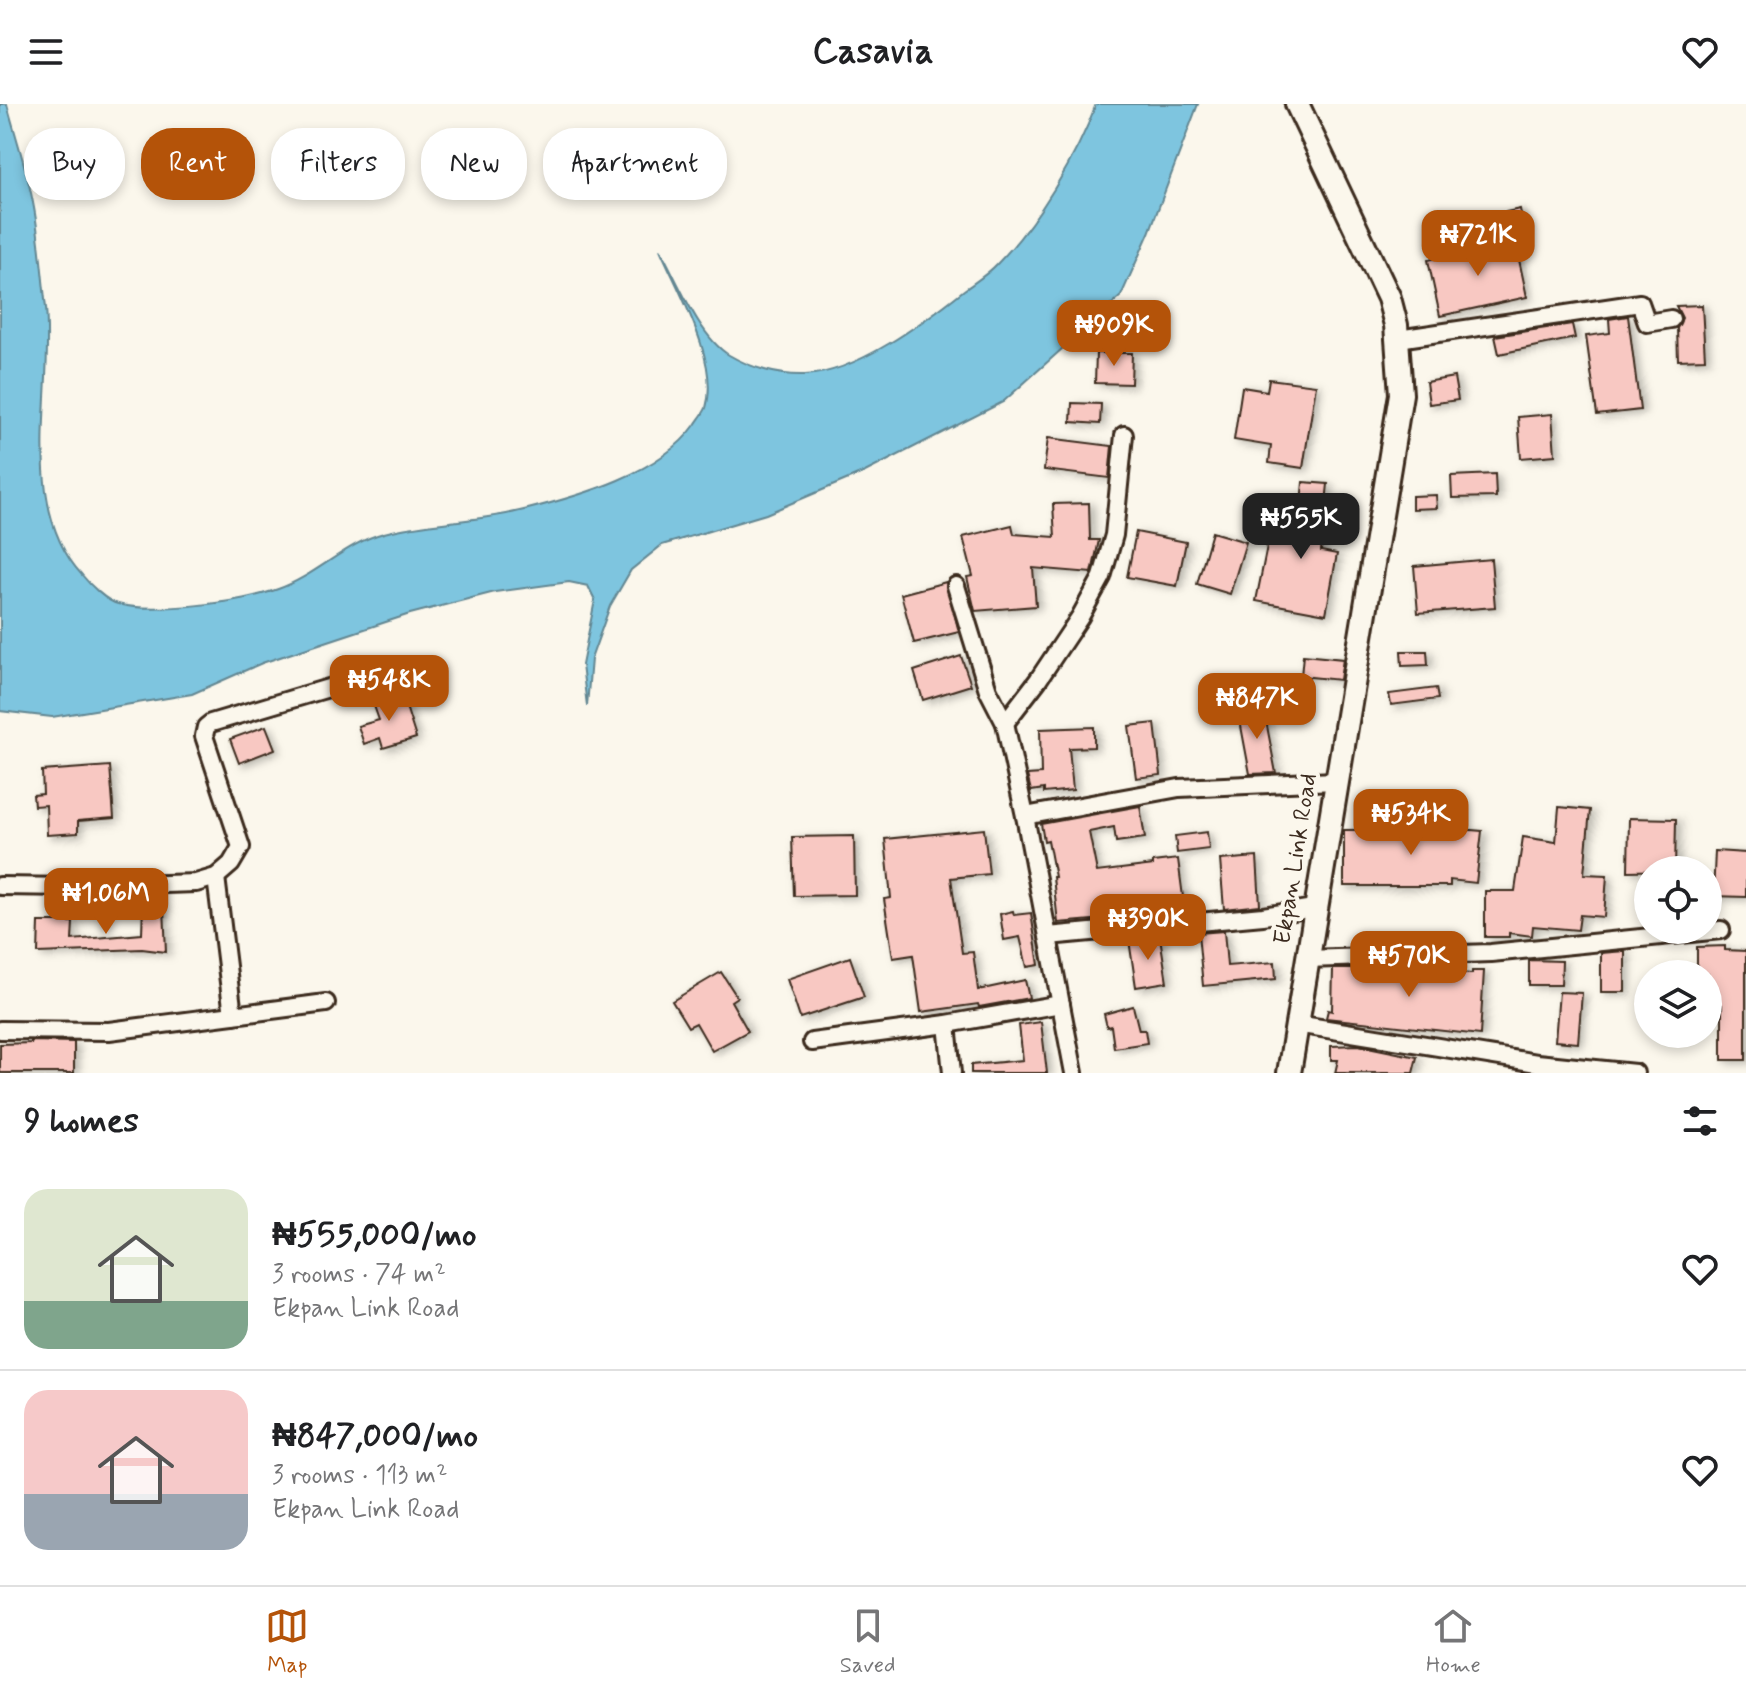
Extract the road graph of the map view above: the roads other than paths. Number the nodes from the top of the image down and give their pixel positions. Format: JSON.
{"nodes":[{"id":1,"x":1297,"y":104,"type":"edge"},
{"id":2,"x":1671,"y":319,"type":"dead end"},
{"id":3,"x":1398,"y":339,"type":"junction"},
{"id":4,"x":1124,"y":435,"type":"dead end"},
{"id":5,"x":956,"y":586,"type":"dead end"},
{"id":6,"x":379,"y":673,"type":"dead end"},
{"id":7,"x":1005,"y":723,"type":"junction"},
{"id":8,"x":1335,"y":781,"type":"junction"},
{"id":9,"x":1025,"y":816,"type":"junction"},
{"id":10,"x":216,"y":877,"type":"junction"},
{"id":11,"x":0,"y":886,"type":"edge"},
{"id":12,"x":1314,"y":908,"type":"junction"},
{"id":13,"x":1048,"y":936,"type":"junction"},
{"id":14,"x":1634,"y":939,"type":"edge"},
{"id":15,"x":1306,"y":959,"type":"junction"},
{"id":16,"x":326,"y":1003,"type":"dead end"},
{"id":17,"x":1061,"y":1004,"type":"junction"},
{"id":18,"x":233,"y":1015,"type":"junction"},
{"id":19,"x":947,"y":1024,"type":"junction"},
{"id":20,"x":1296,"y":1024,"type":"junction"},
{"id":21,"x":0,"y":1030,"type":"edge"},
{"id":22,"x":812,"y":1042,"type":"dead end"},
{"id":23,"x":952,"y":1073,"type":"edge"},
{"id":24,"x":1074,"y":1073,"type":"edge"},
{"id":25,"x":1289,"y":1073,"type":"edge"},
{"id":26,"x":1635,"y":1073,"type":"edge"}],
"edges":[{"from":1,"to":3,"type":"street","name":"Ekpan Link Road"},
{"from":2,"to":3,"type":"street"},
{"from":3,"to":8,"type":"street","name":"Ekpan Link Road"},
{"from":4,"to":7,"type":"street"},
{"from":5,"to":7,"type":"street"},
{"from":6,"to":10,"type":"street"},
{"from":7,"to":9,"type":"street"},
{"from":8,"to":9,"type":"street"},
{"from":8,"to":12,"type":"street","name":"Ekpan Link Road"},
{"from":9,"to":13,"type":"street"},
{"from":10,"to":11,"type":"street"},
{"from":10,"to":18,"type":"street"},
{"from":12,"to":13,"type":"street"},
{"from":12,"to":15,"type":"street","name":"Ekpan Link Road"},
{"from":13,"to":17,"type":"street"},
{"from":14,"to":15,"type":"street"},
{"from":15,"to":20,"type":"street","name":"Ekpan Link Road"},
{"from":16,"to":18,"type":"street"},
{"from":17,"to":19,"type":"street"},
{"from":17,"to":24,"type":"street"},
{"from":18,"to":21,"type":"street"},
{"from":19,"to":22,"type":"street"},
{"from":19,"to":23,"type":"street"},
{"from":20,"to":25,"type":"street","name":"Ekpan Link Road"},
{"from":20,"to":26,"type":"street"}]}
